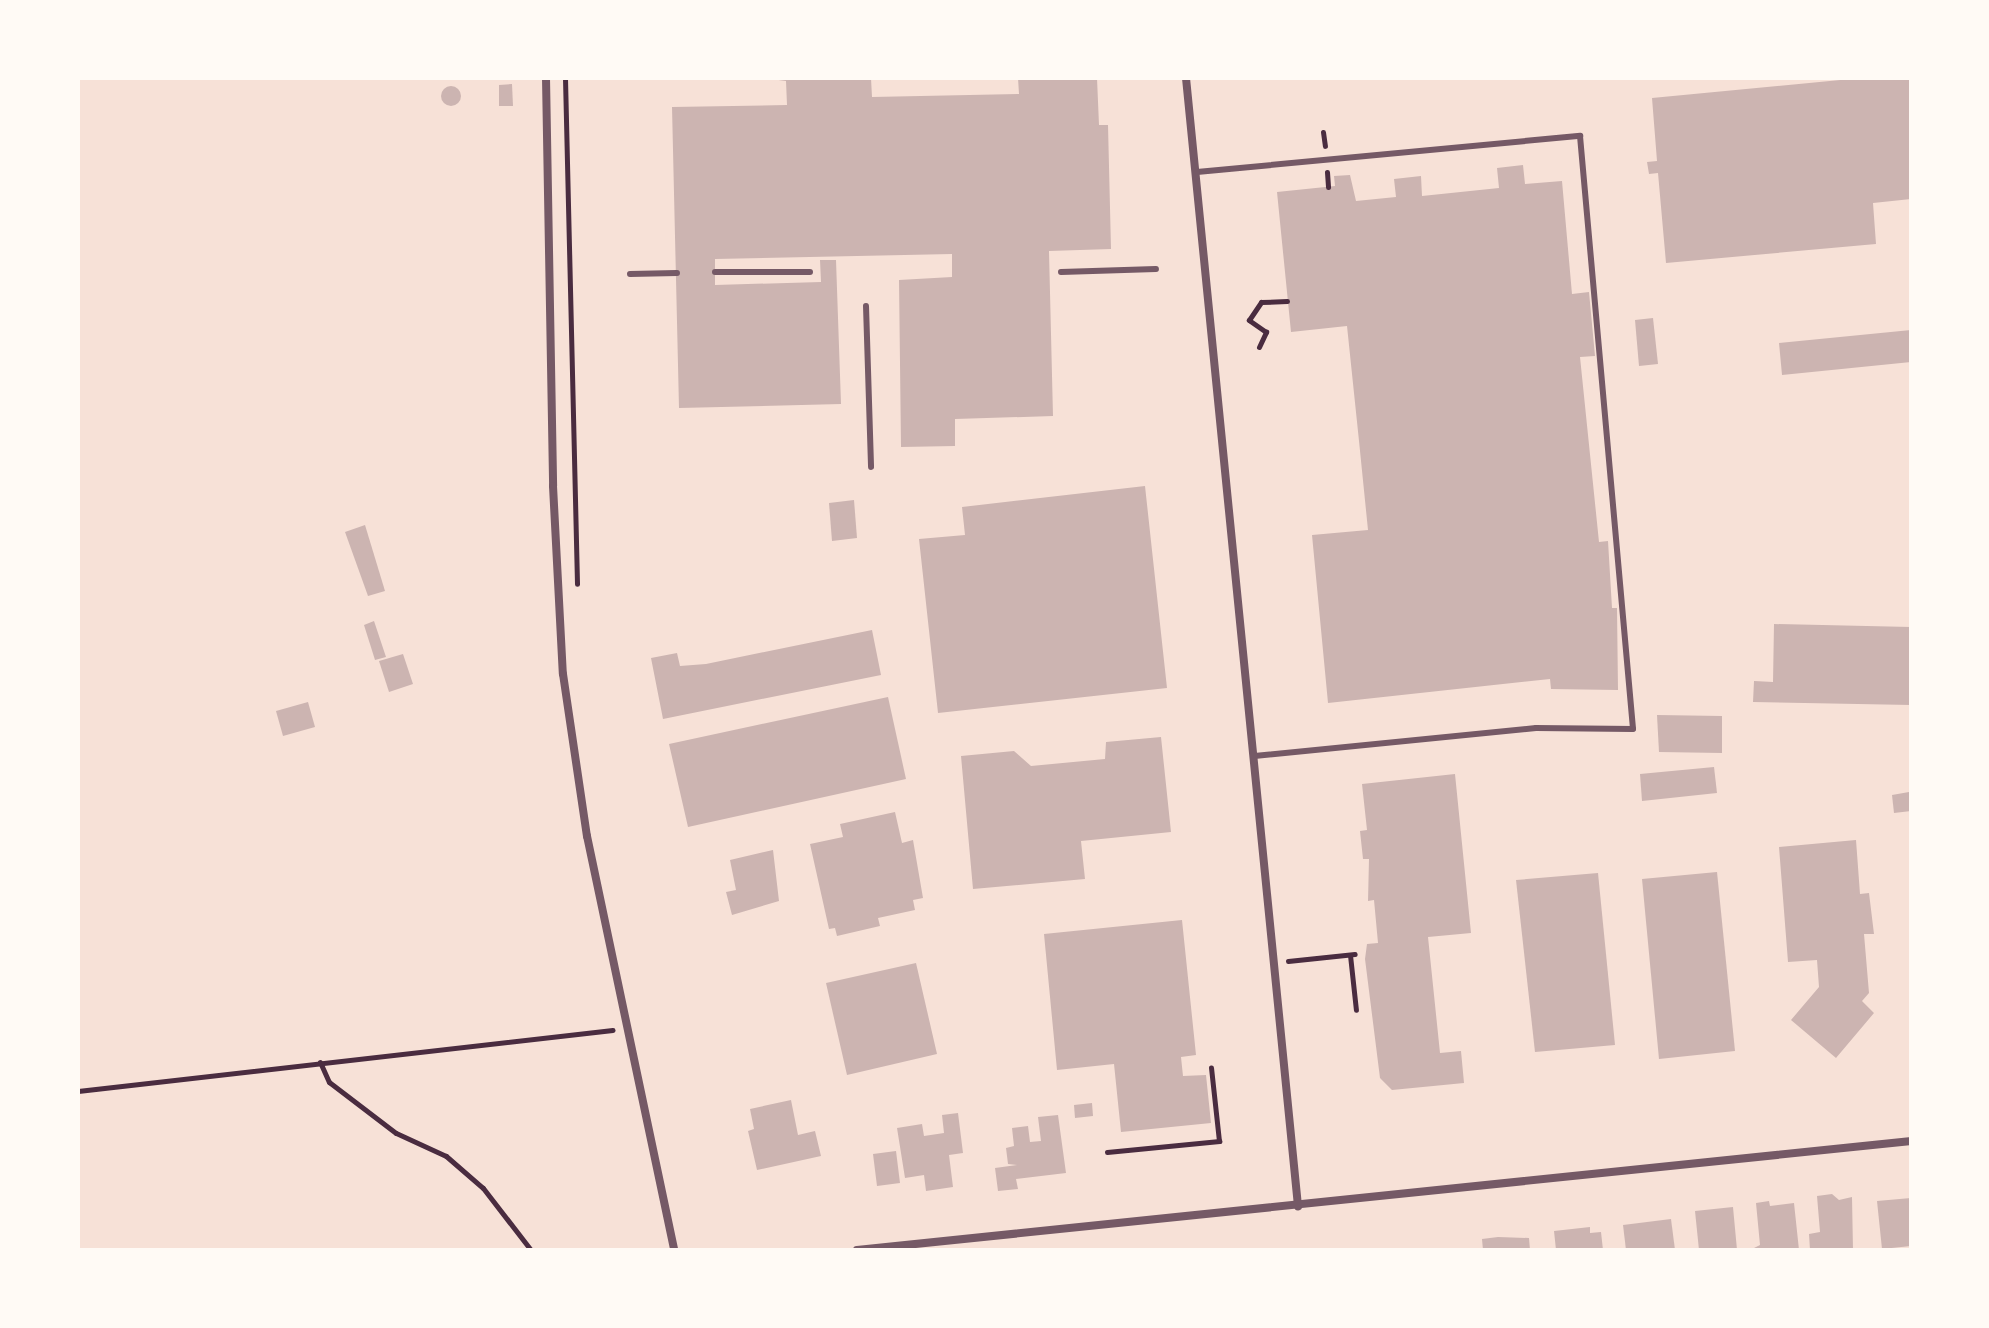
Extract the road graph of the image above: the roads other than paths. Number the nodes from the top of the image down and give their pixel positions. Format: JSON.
{"nodes":[{"id":1,"x":546,"y":78,"type":"edge"},
{"id":2,"x":1186,"y":78,"type":"edge"},
{"id":3,"x":1197,"y":172,"type":"junction"},
{"id":4,"x":1156,"y":269,"type":"dead end"},
{"id":5,"x":715,"y":272,"type":"dead end"},
{"id":6,"x":810,"y":272,"type":"dead end"},
{"id":7,"x":1061,"y":272,"type":"dead end"},
{"id":8,"x":677,"y":273,"type":"dead end"},
{"id":9,"x":630,"y":274,"type":"dead end"},
{"id":10,"x":866,"y":306,"type":"dead end"},
{"id":11,"x":871,"y":467,"type":"dead end"},
{"id":12,"x":1254,"y":756,"type":"junction"},
{"id":13,"x":1911,"y":1141,"type":"edge"},
{"id":14,"x":1298,"y":1206,"type":"junction"},
{"id":15,"x":674,"y":1250,"type":"edge"},
{"id":16,"x":857,"y":1250,"type":"edge"}],
"edges":[{"from":1,"to":15,"type":"street"},
{"from":2,"to":3,"type":"street"},
{"from":3,"to":12,"type":"street"},
{"from":3,"to":12,"type":"lane"},
{"from":4,"to":7,"type":"lane"},
{"from":5,"to":6,"type":"lane"},
{"from":8,"to":9,"type":"lane"},
{"from":10,"to":11,"type":"lane"},
{"from":12,"to":14,"type":"street"},
{"from":13,"to":14,"type":"street"},
{"from":14,"to":16,"type":"street"}]}
